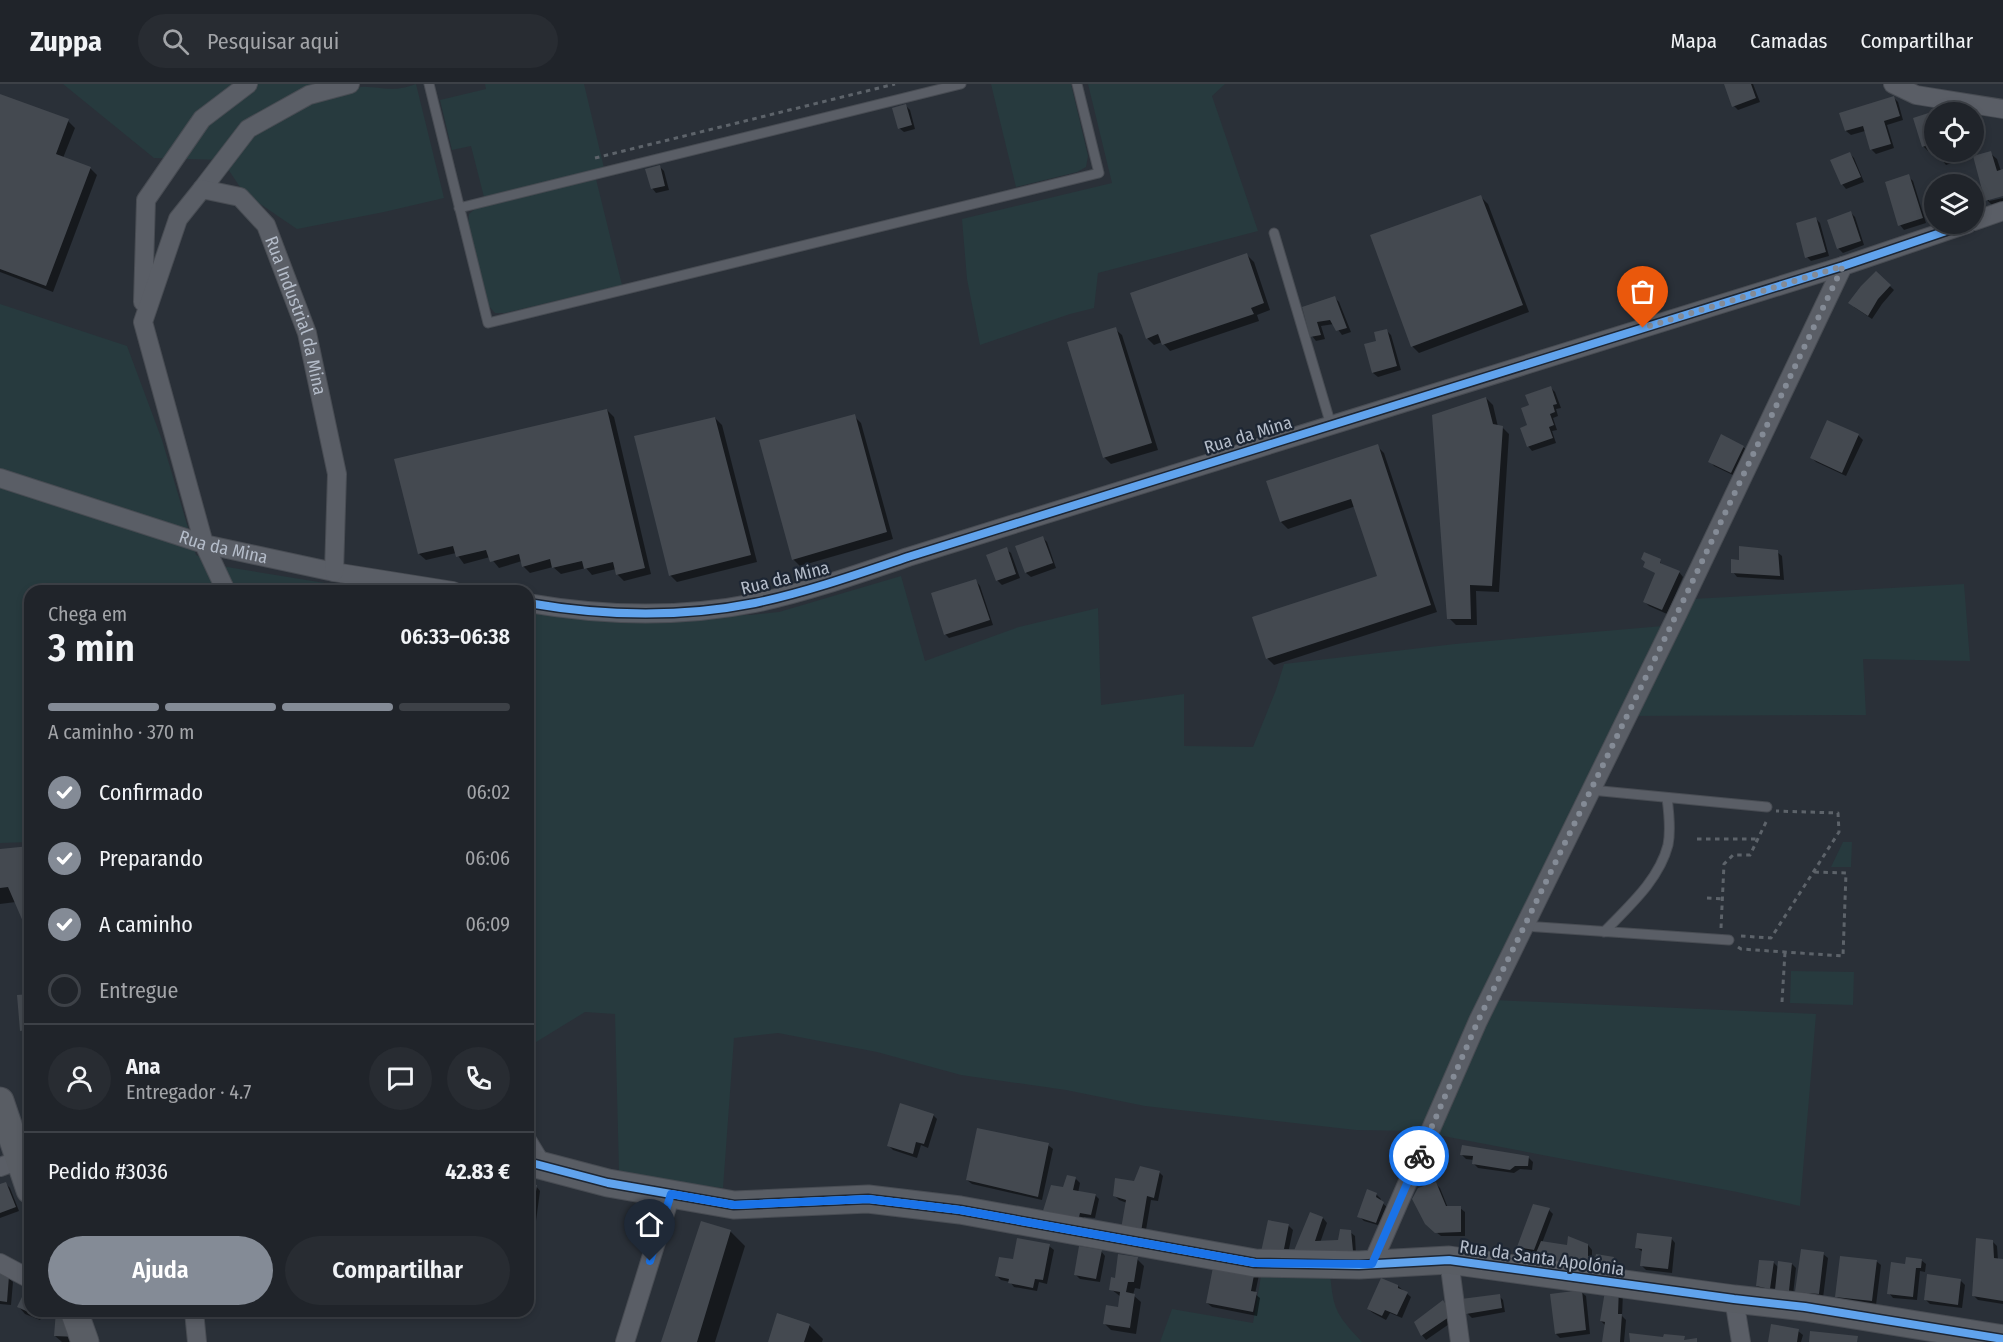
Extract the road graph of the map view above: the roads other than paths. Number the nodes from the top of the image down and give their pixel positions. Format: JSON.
{"nodes":[{"id":1,"x":248,"y":84,"type":"edge"},
{"id":2,"x":350,"y":84,"type":"edge"},
{"id":3,"x":429,"y":84,"type":"edge"},
{"id":4,"x":961,"y":84,"type":"edge"},
{"id":5,"x":1077,"y":84,"type":"edge"},
{"id":6,"x":1900,"y":86,"type":"edge"},
{"id":7,"x":2003,"y":109,"type":"edge"},
{"id":8,"x":202,"y":189,"type":"junction"},
{"id":9,"x":459,"y":208,"type":"junction"},
{"id":10,"x":2003,"y":211,"type":"edge"},
{"id":11,"x":1984,"y":218,"type":"edge"},
{"id":12,"x":1274,"y":233,"type":"dead end"},
{"id":13,"x":1937,"y":234,"type":"edge"},
{"id":14,"x":1843,"y":266,"type":"junction"},
{"id":15,"x":142,"y":322,"type":"junction"},
{"id":16,"x":1331,"y":425,"type":"junction"},
{"id":17,"x":0,"y":478,"type":"edge"},
{"id":18,"x":204,"y":544,"type":"junction"},
{"id":19,"x":334,"y":572,"type":"junction"},
{"id":20,"x":223,"y":585,"type":"edge"},
{"id":21,"x":415,"y":585,"type":"edge"},
{"id":22,"x":534,"y":604,"type":"edge"},
{"id":23,"x":1591,"y":790,"type":"junction"},
{"id":24,"x":1667,"y":798,"type":"junction"},
{"id":25,"x":1767,"y":807,"type":"dead end"},
{"id":26,"x":1524,"y":926,"type":"junction"},
{"id":27,"x":1604,"y":932,"type":"junction"},
{"id":28,"x":1725,"y":939,"type":"road end"},
{"id":29,"x":0,"y":1101,"type":"edge"},
{"id":30,"x":16,"y":1162,"type":"edge"},
{"id":31,"x":535,"y":1164,"type":"edge"},
{"id":32,"x":24,"y":1179,"type":"edge"},
{"id":33,"x":671,"y":1194,"type":"junction"},
{"id":34,"x":1449,"y":1260,"type":"junction"},
{"id":35,"x":0,"y":1263,"type":"edge"},
{"id":36,"x":1372,"y":1264,"type":"junction"},
{"id":37,"x":24,"y":1276,"type":"edge"},
{"id":38,"x":1734,"y":1299,"type":"junction"},
{"id":39,"x":76,"y":1317,"type":"edge"},
{"id":40,"x":195,"y":1317,"type":"edge"},
{"id":41,"x":2003,"y":1339,"type":"edge"},
{"id":42,"x":85,"y":1342,"type":"edge"},
{"id":43,"x":197,"y":1342,"type":"edge"},
{"id":44,"x":625,"y":1342,"type":"edge"},
{"id":45,"x":1460,"y":1342,"type":"edge"},
{"id":46,"x":1741,"y":1342,"type":"edge"}],
"edges":[{"from":1,"to":15,"type":"street"},
{"from":2,"to":8,"type":"street"},
{"from":3,"to":9,"type":"lane"},
{"from":4,"to":9,"type":"lane"},
{"from":5,"to":9,"type":"lane"},
{"from":6,"to":7,"type":"street"},
{"from":8,"to":15,"type":"street"},
{"from":8,"to":19,"type":"street","name":"Rua Industrial da Mina"},
{"from":10,"to":11,"type":"street"},
{"from":12,"to":16,"type":"lane"},
{"from":13,"to":14,"type":"street","name":"Rua da Mina"},
{"from":14,"to":16,"type":"street","name":"Rua da Mina"},
{"from":14,"to":23,"type":"street"},
{"from":15,"to":18,"type":"street"},
{"from":16,"to":22,"type":"street","name":"Rua da Mina"},
{"from":17,"to":18,"type":"street","name":"Rua da Mina"},
{"from":18,"to":19,"type":"street","name":"Rua da Mina"},
{"from":18,"to":20,"type":"street"},
{"from":19,"to":21,"type":"street","name":"Rua da Mina"},
{"from":23,"to":24,"type":"lane"},
{"from":23,"to":26,"type":"street"},
{"from":24,"to":25,"type":"lane"},
{"from":24,"to":27,"type":"lane"},
{"from":26,"to":27,"type":"lane"},
{"from":26,"to":36,"type":"street"},
{"from":27,"to":28,"type":"lane"},
{"from":29,"to":30,"type":"street"},
{"from":30,"to":32,"type":"street"},
{"from":31,"to":33,"type":"street","name":"Rua da Santa Apolónia"},
{"from":33,"to":36,"type":"street","name":"Rua da Santa Apolónia"},
{"from":33,"to":44,"type":"street"},
{"from":34,"to":36,"type":"street","name":"Rua da Santa Apolónia"},
{"from":34,"to":38,"type":"street","name":"Rua da Santa Apolónia"},
{"from":34,"to":45,"type":"street"},
{"from":35,"to":37,"type":"street"},
{"from":38,"to":41,"type":"street","name":"Rua da Santa Apolónia"},
{"from":38,"to":46,"type":"street"},
{"from":39,"to":42,"type":"street"},
{"from":40,"to":43,"type":"street"}]}
